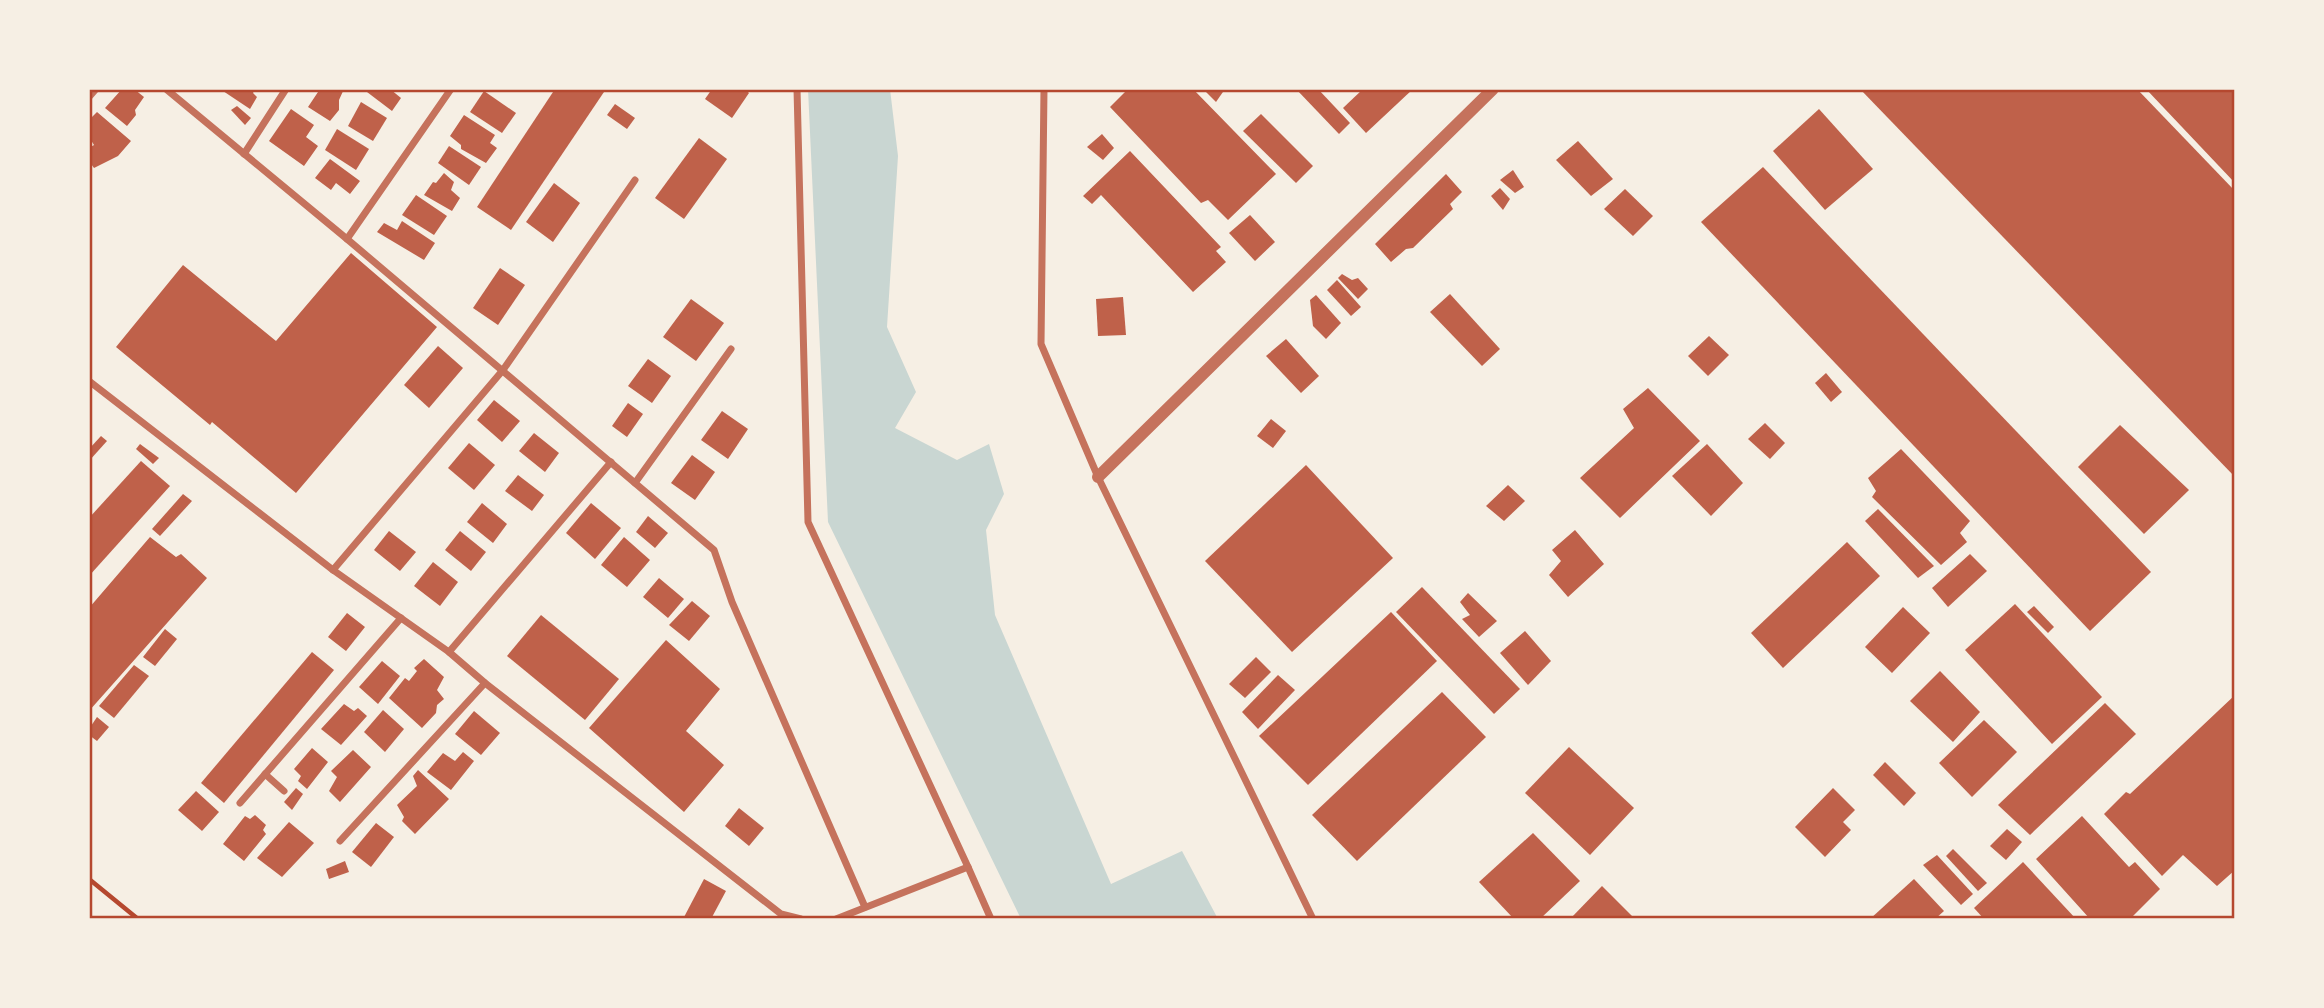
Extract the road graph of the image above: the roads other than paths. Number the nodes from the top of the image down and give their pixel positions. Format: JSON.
{"nodes":[{"id":1,"x":96,"y":89,"type":"edge"},
{"id":2,"x":166,"y":89,"type":"edge"},
{"id":3,"x":286,"y":89,"type":"edge"},
{"id":4,"x":451,"y":89,"type":"edge"},
{"id":5,"x":797,"y":89,"type":"edge"},
{"id":6,"x":1044,"y":89,"type":"edge"},
{"id":7,"x":1493,"y":89,"type":"edge"},
{"id":8,"x":89,"y":97,"type":"edge"},
{"id":9,"x":243,"y":154,"type":"junction"},
{"id":10,"x":635,"y":180,"type":"dead end"},
{"id":11,"x":347,"y":239,"type":"junction"},
{"id":12,"x":731,"y":349,"type":"dead end"},
{"id":13,"x":503,"y":370,"type":"junction"},
{"id":14,"x":89,"y":381,"type":"edge"},
{"id":15,"x":611,"y":462,"type":"junction"},
{"id":16,"x":1098,"y":477,"type":"junction"},
{"id":17,"x":635,"y":483,"type":"junction"},
{"id":18,"x":333,"y":570,"type":"junction"},
{"id":19,"x":401,"y":618,"type":"junction"},
{"id":20,"x":449,"y":652,"type":"junction"},
{"id":21,"x":485,"y":683,"type":"junction"},
{"id":22,"x":265,"y":774,"type":"junction"},
{"id":23,"x":285,"y":791,"type":"dead end"},
{"id":24,"x":240,"y":803,"type":"dead end"},
{"id":25,"x":340,"y":841,"type":"dead end"},
{"id":26,"x":968,"y":867,"type":"junction"},
{"id":27,"x":865,"y":907,"type":"junction"},
{"id":28,"x":801,"y":919,"type":"edge"},
{"id":29,"x":836,"y":919,"type":"edge"},
{"id":30,"x":991,"y":919,"type":"edge"},
{"id":31,"x":1313,"y":919,"type":"edge"}],
"edges":[{"from":1,"to":8,"type":"street"},
{"from":2,"to":9,"type":"street"},
{"from":3,"to":9,"type":"street"},
{"from":4,"to":11,"type":"street"},
{"from":5,"to":26,"type":"street"},
{"from":6,"to":16,"type":"street"},
{"from":7,"to":16,"type":"street"},
{"from":9,"to":11,"type":"street"},
{"from":10,"to":13,"type":"street"},
{"from":11,"to":13,"type":"street"},
{"from":12,"to":17,"type":"street"},
{"from":13,"to":15,"type":"street"},
{"from":13,"to":18,"type":"street"},
{"from":14,"to":18,"type":"street"},
{"from":15,"to":17,"type":"street"},
{"from":15,"to":20,"type":"street"},
{"from":16,"to":31,"type":"street"},
{"from":17,"to":27,"type":"street"},
{"from":18,"to":19,"type":"street"},
{"from":19,"to":20,"type":"street"},
{"from":19,"to":22,"type":"street"},
{"from":20,"to":21,"type":"street"},
{"from":21,"to":25,"type":"street"},
{"from":21,"to":28,"type":"street"},
{"from":22,"to":23,"type":"street"},
{"from":22,"to":24,"type":"street"},
{"from":26,"to":27,"type":"street"},
{"from":26,"to":30,"type":"street"},
{"from":27,"to":29,"type":"street"}]}
